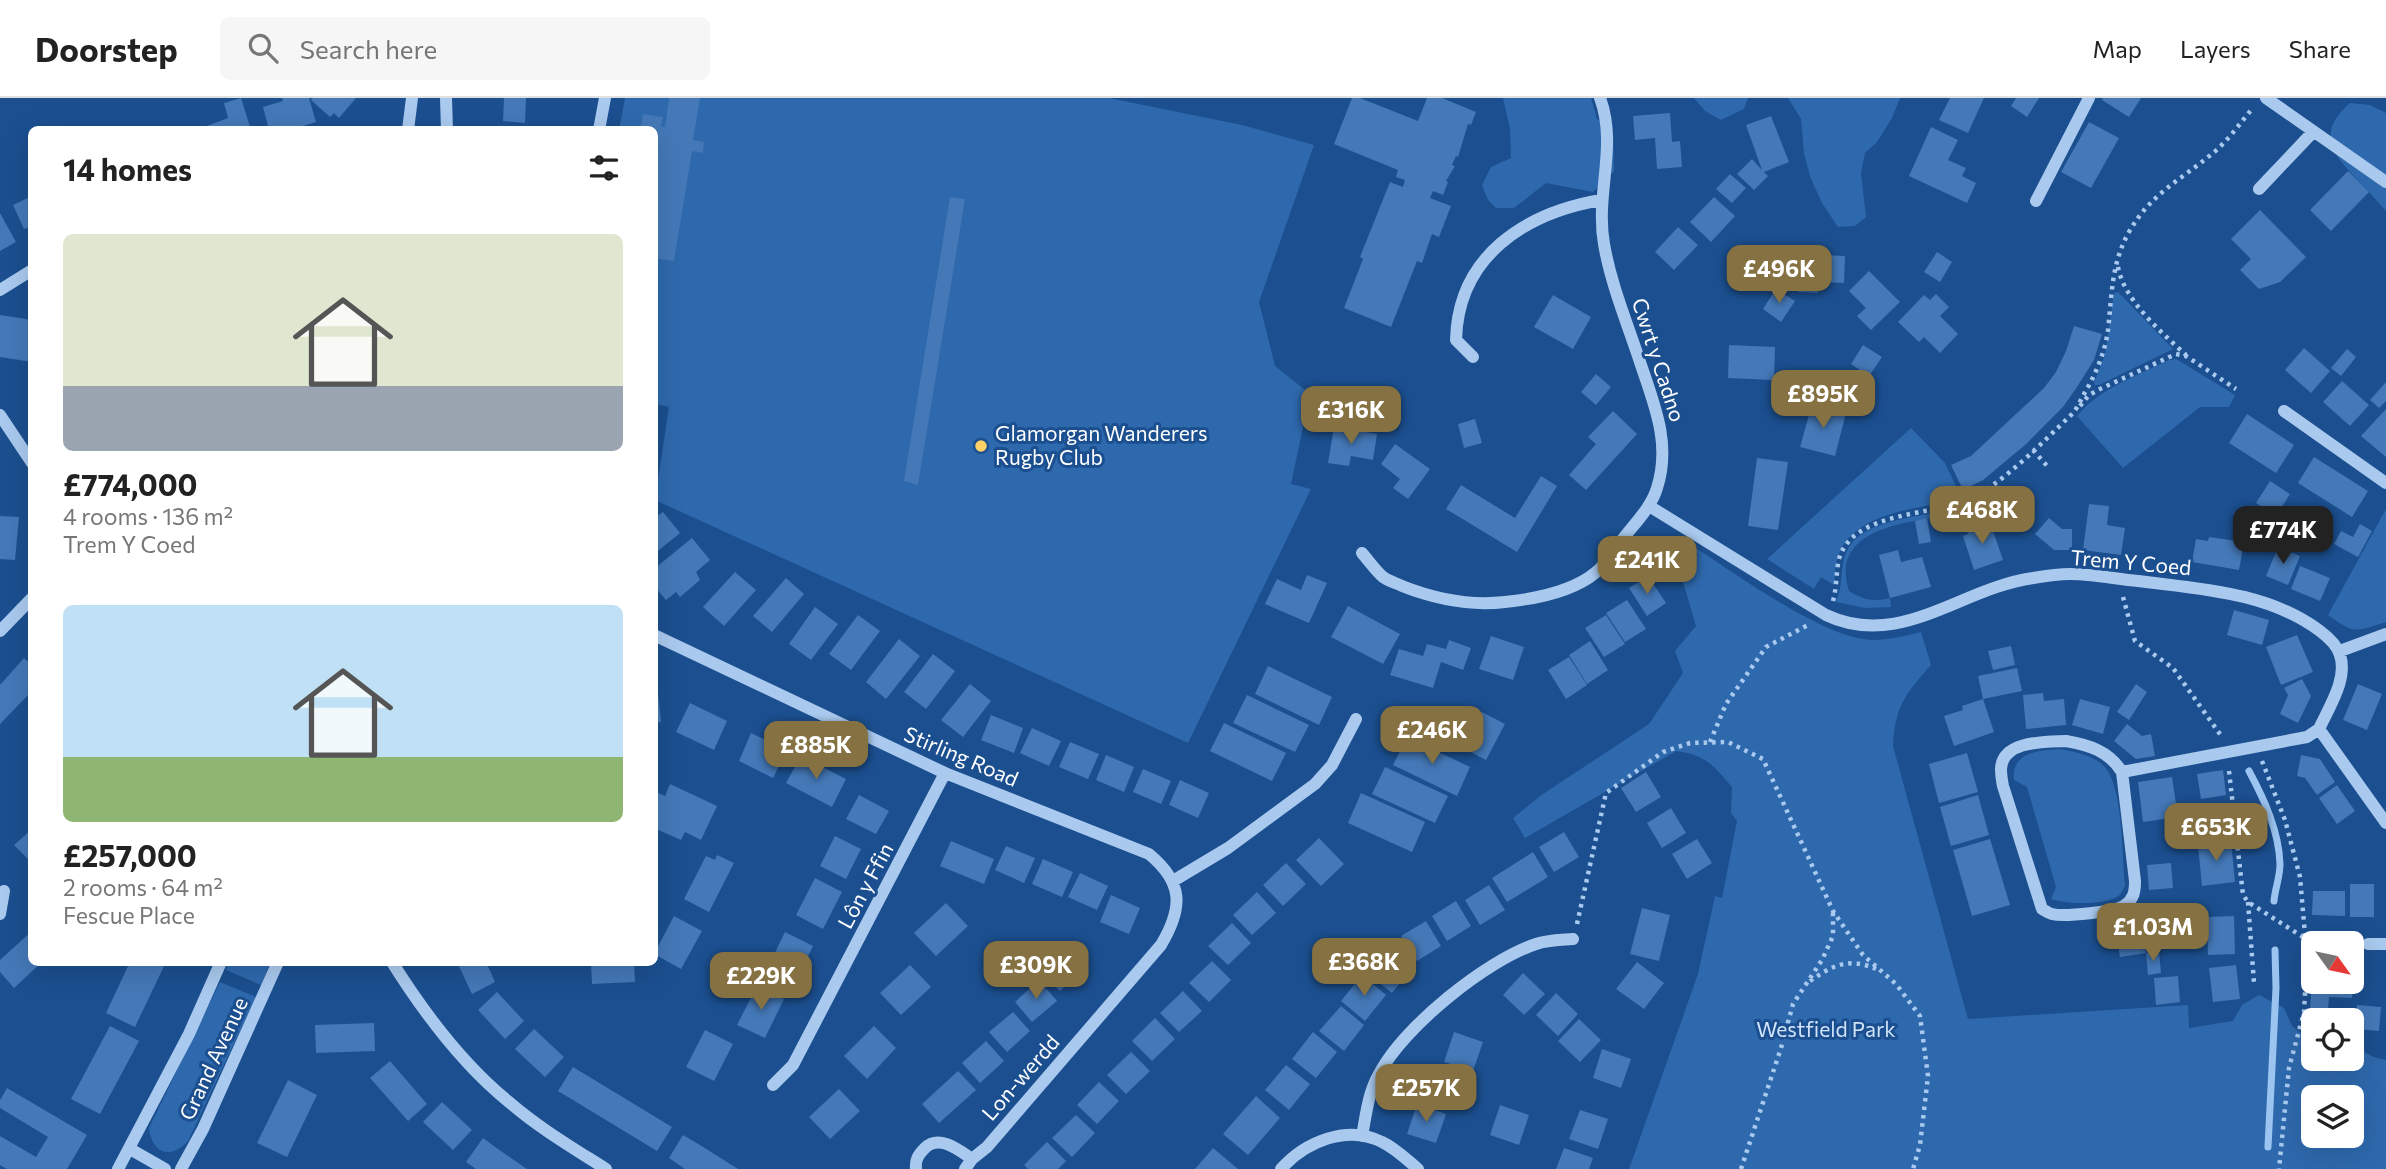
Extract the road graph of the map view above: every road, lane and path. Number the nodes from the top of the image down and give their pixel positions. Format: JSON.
{"nodes":[{"id":1,"x":412,"y":98,"type":"edge"},
{"id":2,"x":446,"y":98,"type":"edge"},
{"id":3,"x":604,"y":98,"type":"edge"},
{"id":4,"x":1600,"y":98,"type":"edge"},
{"id":5,"x":2089,"y":98,"type":"edge"},
{"id":6,"x":2274,"y":100,"type":"edge"},
{"id":7,"x":2254,"y":107,"type":"dead end"},
{"id":8,"x":408,"y":126,"type":"edge"},
{"id":9,"x":447,"y":126,"type":"edge"},
{"id":10,"x":600,"y":126,"type":"edge"},
{"id":11,"x":2313,"y":132,"type":"junction"},
{"id":12,"x":2386,"y":182,"type":"edge"},
{"id":13,"x":2259,"y":189,"type":"dead end"},
{"id":14,"x":1601,"y":200,"type":"junction"},
{"id":15,"x":2036,"y":201,"type":"dead end"},
{"id":16,"x":2117,"y":262,"type":"junction"},
{"id":17,"x":28,"y":272,"type":"edge"},
{"id":18,"x":0,"y":290,"type":"edge"},
{"id":19,"x":2186,"y":356,"type":"junction"},
{"id":20,"x":1473,"y":357,"type":"dead end"},
{"id":21,"x":2236,"y":389,"type":"dead end"},
{"id":22,"x":2284,"y":411,"type":"dead end"},
{"id":23,"x":2074,"y":413,"type":"junction"},
{"id":24,"x":0,"y":415,"type":"edge"},
{"id":25,"x":2033,"y":450,"type":"junction"},
{"id":26,"x":28,"y":458,"type":"edge"},
{"id":27,"x":2048,"y":467,"type":"dead end"},
{"id":28,"x":2386,"y":484,"type":"edge"},
{"id":29,"x":1648,"y":506,"type":"junction"},
{"id":30,"x":1362,"y":553,"type":"dead end"},
{"id":31,"x":28,"y":602,"type":"edge"},
{"id":32,"x":2125,"y":606,"type":"dead end"},
{"id":33,"x":1826,"y":615,"type":"junction"},
{"id":34,"x":0,"y":631,"type":"edge"},
{"id":35,"x":2386,"y":634,"type":"edge"},
{"id":36,"x":658,"y":637,"type":"edge"},
{"id":37,"x":2340,"y":651,"type":"junction"},
{"id":38,"x":1356,"y":719,"type":"dead end"},
{"id":39,"x":2319,"y":729,"type":"junction"},
{"id":40,"x":2224,"y":741,"type":"dead end"},
{"id":41,"x":1710,"y":742,"type":"junction"},
{"id":42,"x":2257,"y":747,"type":"junction"},
{"id":43,"x":2229,"y":771,"type":"dead end"},
{"id":44,"x":2122,"y":772,"type":"junction"},
{"id":45,"x":945,"y":773,"type":"junction"},
{"id":46,"x":2386,"y":823,"type":"edge"},
{"id":47,"x":1173,"y":881,"type":"junction"},
{"id":48,"x":4,"y":891,"type":"dead end"},
{"id":49,"x":2248,"y":902,"type":"junction"},
{"id":50,"x":1833,"y":911,"type":"junction"},
{"id":51,"x":0,"y":914,"type":"edge"},
{"id":52,"x":2305,"y":931,"type":"edge"},
{"id":53,"x":2301,"y":936,"type":"edge"},
{"id":54,"x":1573,"y":939,"type":"joint"},
{"id":55,"x":2368,"y":944,"type":"dead end"},
{"id":56,"x":2386,"y":944,"type":"edge"},
{"id":57,"x":219,"y":966,"type":"edge"},
{"id":58,"x":276,"y":966,"type":"edge"},
{"id":59,"x":394,"y":966,"type":"edge"},
{"id":60,"x":1882,"y":971,"type":"junction"},
{"id":61,"x":1806,"y":983,"type":"junction"},
{"id":62,"x":2254,"y":983,"type":"dead end"},
{"id":63,"x":2305,"y":994,"type":"edge"},
{"id":64,"x":772,"y":1085,"type":"dead end"},
{"id":65,"x":1362,"y":1136,"type":"junction"},
{"id":66,"x":130,"y":1149,"type":"junction"},
{"id":67,"x":969,"y":1164,"type":"edge"},
{"id":68,"x":118,"y":1169,"type":"edge"},
{"id":69,"x":165,"y":1169,"type":"edge"},
{"id":70,"x":181,"y":1169,"type":"edge"},
{"id":71,"x":606,"y":1169,"type":"edge"},
{"id":72,"x":916,"y":1169,"type":"edge"},
{"id":73,"x":1281,"y":1169,"type":"edge"},
{"id":74,"x":1418,"y":1169,"type":"edge"},
{"id":75,"x":1741,"y":1169,"type":"edge"},
{"id":76,"x":1913,"y":1169,"type":"edge"},
{"id":77,"x":2279,"y":1169,"type":"edge"}],
"edges":[{"from":1,"to":8,"type":"street"},
{"from":2,"to":9,"type":"street"},
{"from":3,"to":10,"type":"street"},
{"from":4,"to":14,"type":"street","name":"Cwrt y Cadno"},
{"from":5,"to":15,"type":"street"},
{"from":6,"to":11,"type":"street"},
{"from":7,"to":16,"type":"path"},
{"from":11,"to":12,"type":"street"},
{"from":11,"to":13,"type":"street"},
{"from":14,"to":20,"type":"street"},
{"from":14,"to":29,"type":"street","name":"Cwrt y Cadno"},
{"from":16,"to":19,"type":"path"},
{"from":16,"to":23,"type":"path"},
{"from":17,"to":18,"type":"street"},
{"from":19,"to":21,"type":"path"},
{"from":19,"to":23,"type":"path"},
{"from":22,"to":28,"type":"street"},
{"from":23,"to":25,"type":"path"},
{"from":24,"to":26,"type":"street"},
{"from":25,"to":27,"type":"path"},
{"from":25,"to":33,"type":"path"},
{"from":29,"to":30,"type":"street","name":"Cwrt y Cadno"},
{"from":29,"to":33,"type":"street","name":"Trem Y Coed"},
{"from":31,"to":34,"type":"street"},
{"from":32,"to":40,"type":"path"},
{"from":33,"to":37,"type":"street","name":"Trem Y Coed"},
{"from":33,"to":41,"type":"path"},
{"from":35,"to":37,"type":"street"},
{"from":36,"to":45,"type":"street","name":"Stirling Road"},
{"from":37,"to":39,"type":"street"},
{"from":38,"to":47,"type":"street"},
{"from":39,"to":42,"type":"street"},
{"from":39,"to":46,"type":"street"},
{"from":41,"to":50,"type":"path"},
{"from":41,"to":54,"type":"path"},
{"from":42,"to":44,"type":"street"},
{"from":42,"to":52,"type":"path"},
{"from":43,"to":49,"type":"path"},
{"from":44,"to":44,"type":"street"},
{"from":45,"to":47,"type":"street","name":"Stirling Road"},
{"from":45,"to":64,"type":"street","name":"Lôn y Ffin"},
{"from":47,"to":67,"type":"street","name":"Lon-werdd"},
{"from":48,"to":51,"type":"street"},
{"from":49,"to":53,"type":"path"},
{"from":49,"to":62,"type":"path"},
{"from":50,"to":60,"type":"path"},
{"from":50,"to":61,"type":"path"},
{"from":54,"to":65,"type":"street"},
{"from":55,"to":56,"type":"street"},
{"from":57,"to":66,"type":"street","name":"Grand Avenue"},
{"from":58,"to":70,"type":"street","name":"Grand Avenue"},
{"from":59,"to":71,"type":"street"},
{"from":60,"to":61,"type":"path"},
{"from":60,"to":76,"type":"path"},
{"from":61,"to":75,"type":"path"},
{"from":63,"to":77,"type":"path"},
{"from":65,"to":73,"type":"street"},
{"from":65,"to":74,"type":"street"},
{"from":66,"to":68,"type":"street","name":"Grand Avenue"},
{"from":66,"to":69,"type":"street"},
{"from":67,"to":72,"type":"street"}]}
